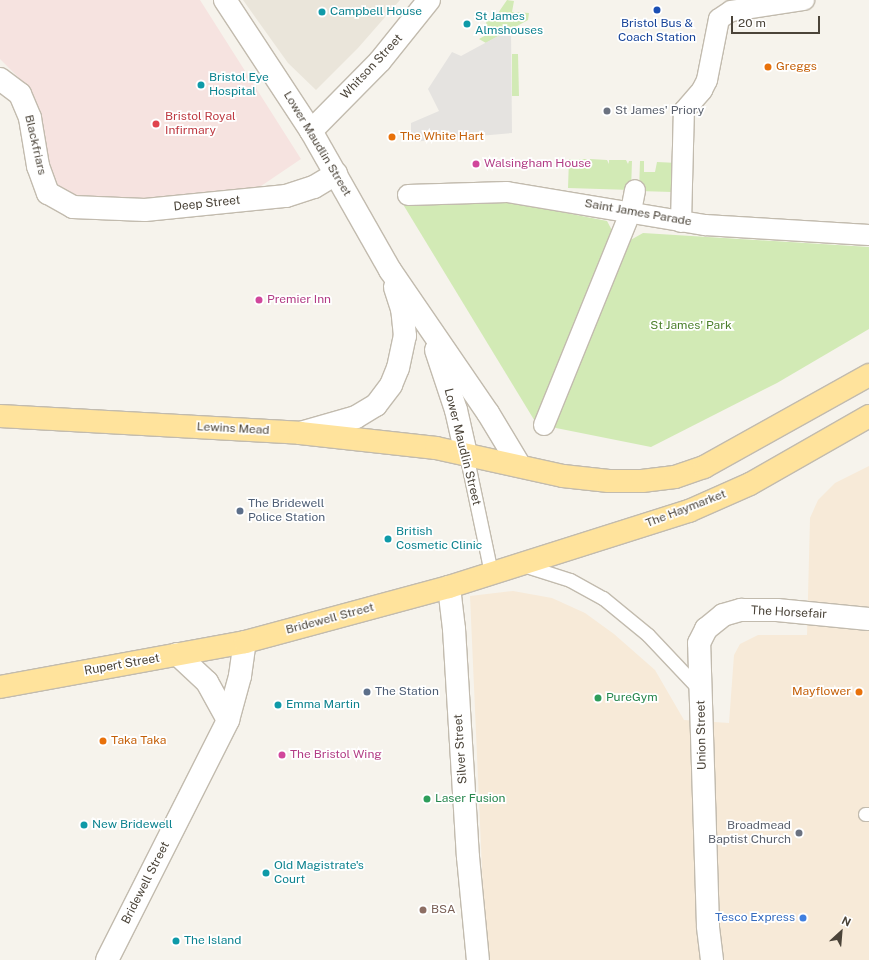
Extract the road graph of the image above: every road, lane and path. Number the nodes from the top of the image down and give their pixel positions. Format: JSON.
{"nodes":[{"id":1,"x":225,"y":0,"type":"edge"},
{"id":2,"x":429,"y":0,"type":"edge"},
{"id":3,"x":804,"y":0,"type":"edge"},
{"id":4,"x":0,"y":79,"type":"edge"},
{"id":5,"x":311,"y":131,"type":"junction"},
{"id":6,"x":336,"y":174,"type":"junction"},
{"id":7,"x":635,"y":190,"type":"dead end"},
{"id":8,"x":408,"y":195,"type":"dead end"},
{"id":9,"x":73,"y":207,"type":"joint"},
{"id":10,"x":631,"y":211,"type":"junction"},
{"id":11,"x":681,"y":222,"type":"junction"},
{"id":12,"x":869,"y":235,"type":"edge"},
{"id":13,"x":390,"y":270,"type":"junction"},
{"id":14,"x":426,"y":323,"type":"junction"},
{"id":15,"x":869,"y":375,"type":"edge"},
{"id":16,"x":0,"y":416,"type":"edge"},
{"id":17,"x":869,"y":416,"type":"edge"},
{"id":18,"x":544,"y":425,"type":"dead end"},
{"id":19,"x":300,"y":433,"type":"junction"},
{"id":20,"x":466,"y":454,"type":"junction"},
{"id":21,"x":520,"y":466,"type":"junction"},
{"id":22,"x":517,"y":564,"type":"junction"},
{"id":23,"x":491,"y":573,"type":"junction"},
{"id":24,"x":449,"y":587,"type":"junction"},
{"id":25,"x":869,"y":619,"type":"edge"},
{"id":26,"x":245,"y":642,"type":"junction"},
{"id":27,"x":177,"y":654,"type":"junction"},
{"id":28,"x":0,"y":687,"type":"edge"},
{"id":29,"x":701,"y":691,"type":"junction"},
{"id":30,"x":228,"y":720,"type":"junction"},
{"id":31,"x":107,"y":960,"type":"edge"},
{"id":32,"x":478,"y":960,"type":"edge"},
{"id":33,"x":712,"y":960,"type":"edge"}],
"edges":[{"from":1,"to":5,"type":"street","name":"Lower Maudlin Street"},
{"from":2,"to":5,"type":"street","name":"Whitson Street"},
{"from":3,"to":11,"type":"street"},
{"from":4,"to":9,"type":"street","name":"Blackfriars"},
{"from":5,"to":6,"type":"street","name":"Lower Maudlin Street"},
{"from":6,"to":9,"type":"street","name":"Deep Street"},
{"from":6,"to":13,"type":"street","name":"Lower Maudlin Street"},
{"from":7,"to":10,"type":"street"},
{"from":8,"to":10,"type":"street","name":"Saint James Parade"},
{"from":10,"to":11,"type":"street","name":"Saint James Parade"},
{"from":10,"to":18,"type":"street"},
{"from":11,"to":12,"type":"street","name":"Saint James Parade"},
{"from":13,"to":14,"type":"street","name":"Lower Maudlin Street"},
{"from":13,"to":19,"type":"street","name":"Lower Maudlin Street"},
{"from":14,"to":20,"type":"street","name":"Lower Maudlin Street"},
{"from":14,"to":21,"type":"street","name":"Lower Maudlin Street"},
{"from":15,"to":21,"type":"main road"},
{"from":16,"to":19,"type":"main road","name":"Lewins Mead"},
{"from":17,"to":22,"type":"main road","name":"The Haymarket"},
{"from":19,"to":20,"type":"main road","name":"Lewins Mead"},
{"from":20,"to":21,"type":"main road"},
{"from":20,"to":23,"type":"lane","name":"Lower Maudlin Street"},
{"from":22,"to":23,"type":"main road","name":"The Haymarket"},
{"from":22,"to":29,"type":"lane","name":"Union Street"},
{"from":23,"to":24,"type":"main road","name":"Bridewell Street"},
{"from":24,"to":26,"type":"main road","name":"Bridewell Street"},
{"from":24,"to":32,"type":"street","name":"Silver Street"},
{"from":25,"to":29,"type":"street","name":"The Horsefair"},
{"from":26,"to":27,"type":"main road","name":"Rupert Street"},
{"from":26,"to":30,"type":"street","name":"Bridewell Street"},
{"from":27,"to":28,"type":"main road","name":"Rupert Street"},
{"from":27,"to":30,"type":"street"},
{"from":29,"to":33,"type":"street","name":"Union Street"},
{"from":30,"to":31,"type":"street","name":"Bridewell Street"}]}
